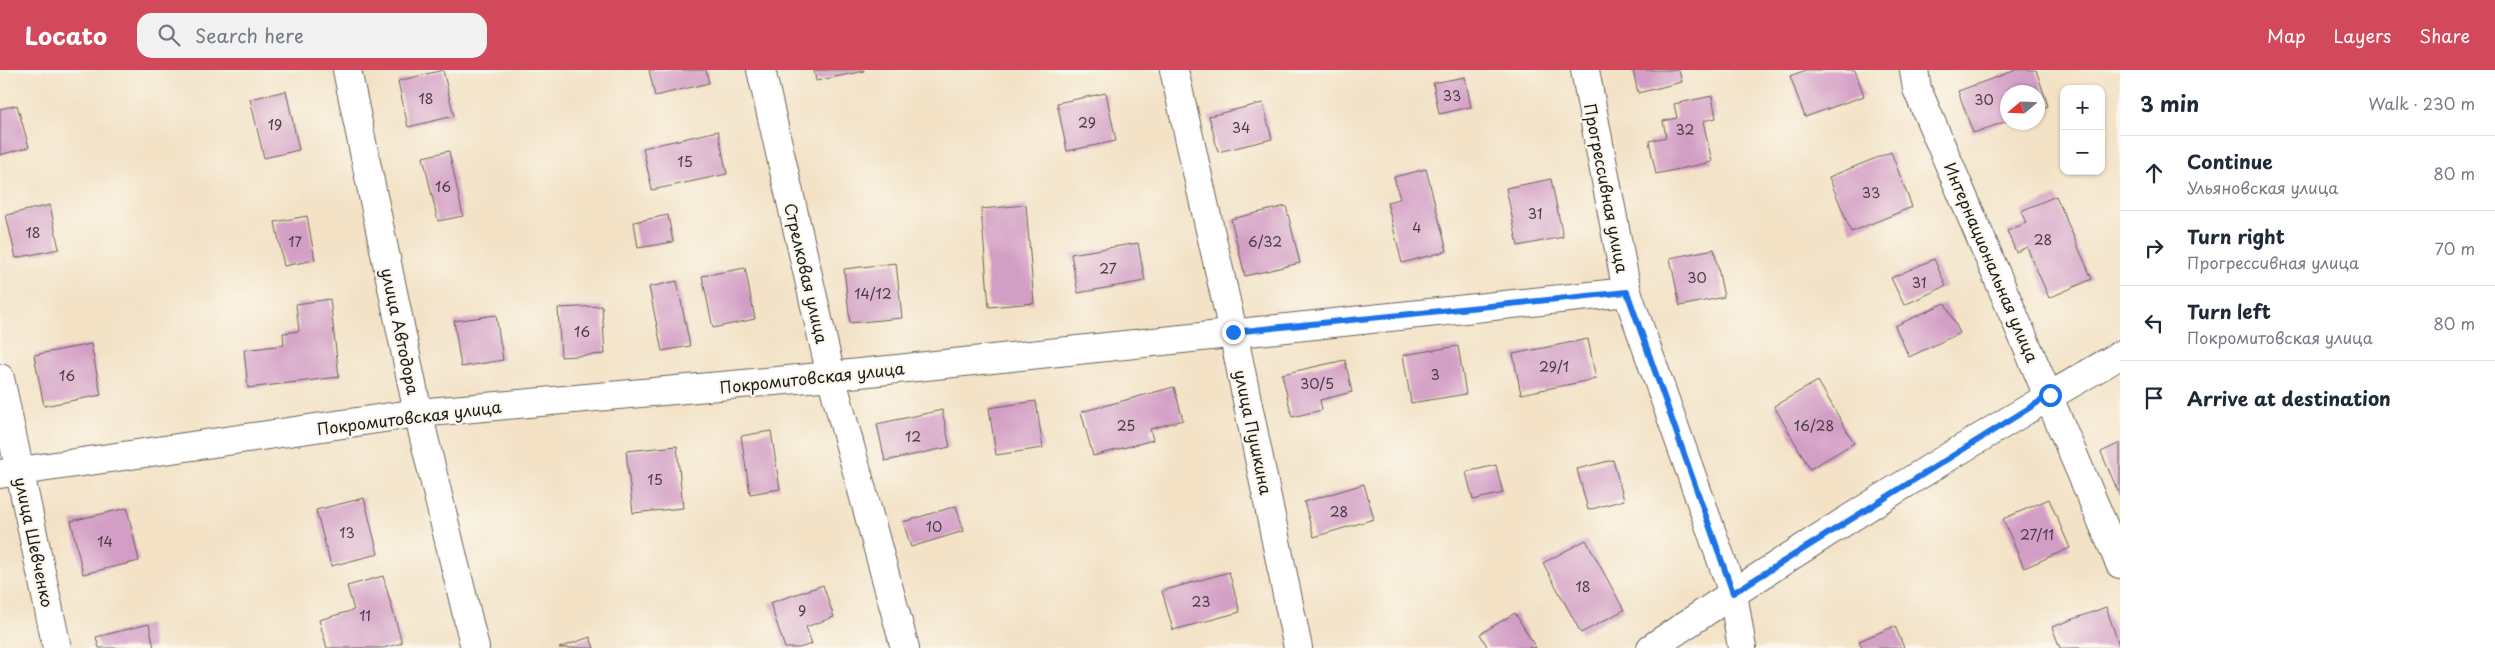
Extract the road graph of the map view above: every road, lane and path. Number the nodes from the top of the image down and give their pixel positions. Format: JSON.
{"nodes":[{"id":1,"x":347,"y":70,"type":"edge"},
{"id":2,"x":761,"y":70,"type":"edge"},
{"id":3,"x":1174,"y":70,"type":"edge"},
{"id":4,"x":1585,"y":70,"type":"edge"},
{"id":5,"x":1914,"y":70,"type":"edge"},
{"id":6,"x":1627,"y":292,"type":"junction"},
{"id":7,"x":1233,"y":332,"type":"junction"},
{"id":8,"x":2120,"y":355,"type":"edge"},
{"id":9,"x":831,"y":376,"type":"junction"},
{"id":10,"x":0,"y":378,"type":"edge"},
{"id":11,"x":2050,"y":395,"type":"junction"},
{"id":12,"x":418,"y":413,"type":"junction"},
{"id":13,"x":10,"y":472,"type":"edge"},
{"id":14,"x":2120,"y":564,"type":"edge"},
{"id":15,"x":1733,"y":593,"type":"junction"},
{"id":16,"x":57,"y":648,"type":"edge"},
{"id":17,"x":475,"y":648,"type":"edge"},
{"id":18,"x":905,"y":648,"type":"edge"},
{"id":19,"x":1298,"y":648,"type":"edge"},
{"id":20,"x":1651,"y":648,"type":"edge"},
{"id":21,"x":1742,"y":648,"type":"edge"}],
"edges":[{"from":1,"to":12,"type":"street","name":"улица Автодора"},
{"from":2,"to":9,"type":"street","name":"Стрелковая улица"},
{"from":3,"to":7,"type":"street","name":"улица Пушкина"},
{"from":4,"to":6,"type":"street","name":"Прогрессивная улица"},
{"from":5,"to":11,"type":"street","name":"Интернациональная улица"},
{"from":6,"to":7,"type":"street","name":"Покромитовская улица"},
{"from":6,"to":15,"type":"street","name":"Прогрессивная улица"},
{"from":7,"to":9,"type":"street","name":"Покромитовская улица"},
{"from":7,"to":19,"type":"street","name":"улица Пушкина"},
{"from":8,"to":11,"type":"street"},
{"from":9,"to":12,"type":"street","name":"Покромитовская улица"},
{"from":9,"to":18,"type":"street","name":"Стрелковая улица"},
{"from":10,"to":13,"type":"street","name":"улица Шевченко"},
{"from":11,"to":14,"type":"street","name":"Интернациональная улица"},
{"from":11,"to":15,"type":"street"},
{"from":12,"to":13,"type":"street","name":"Покромитовская улица"},
{"from":12,"to":17,"type":"street","name":"улица Автодора"},
{"from":13,"to":16,"type":"street","name":"улица Шевченко"},
{"from":15,"to":20,"type":"street"},
{"from":15,"to":21,"type":"street","name":"Прогрессивная улица"}]}
